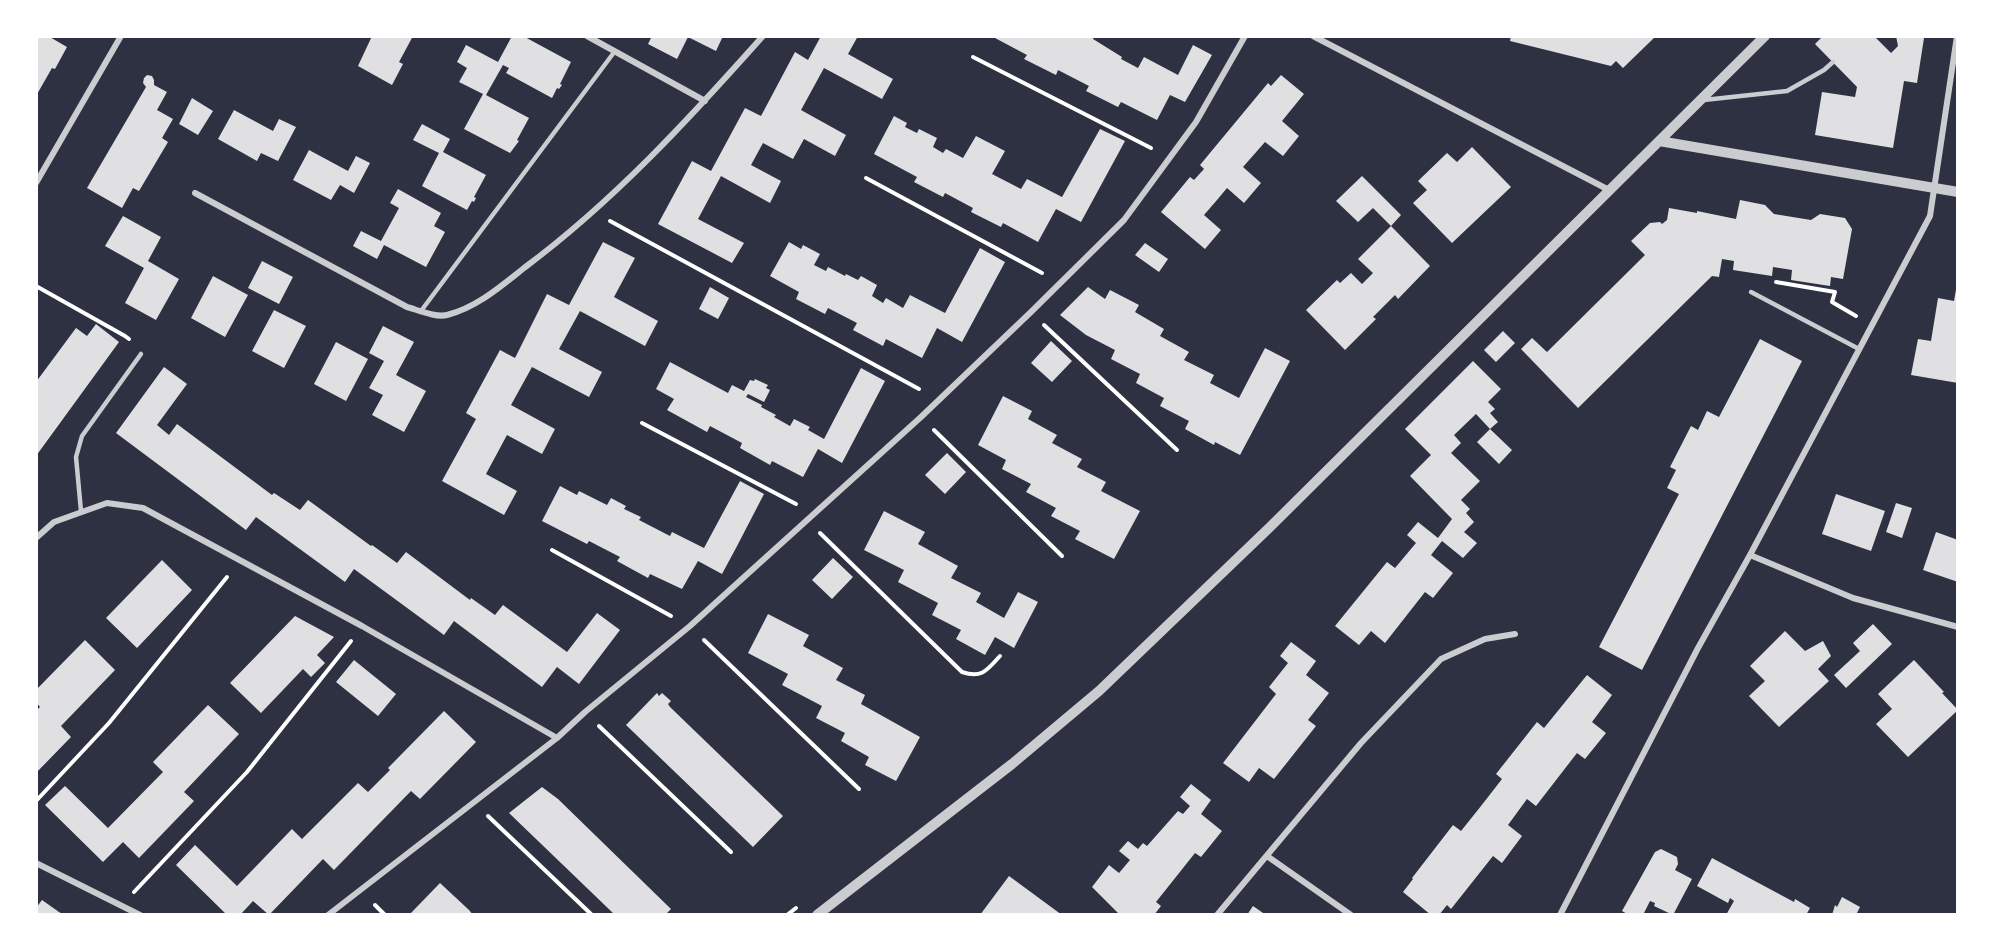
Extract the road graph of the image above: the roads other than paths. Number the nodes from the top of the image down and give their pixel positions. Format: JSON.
{"nodes":[{"id":1,"x":121,"y":36,"type":"edge"},
{"id":2,"x":587,"y":36,"type":"edge"},
{"id":3,"x":763,"y":36,"type":"edge"},
{"id":4,"x":1245,"y":36,"type":"edge"},
{"id":5,"x":1313,"y":36,"type":"edge"},
{"id":6,"x":1765,"y":36,"type":"edge"},
{"id":7,"x":1957,"y":36,"type":"edge"},
{"id":8,"x":615,"y":51,"type":"junction"},
{"id":9,"x":1833,"y":62,"type":"dead end"},
{"id":10,"x":1702,"y":100,"type":"junction"},
{"id":11,"x":705,"y":101,"type":"junction"},
{"id":12,"x":1659,"y":141,"type":"junction"},
{"id":13,"x":36,"y":183,"type":"edge"},
{"id":14,"x":1935,"y":188,"type":"junction"},
{"id":15,"x":1609,"y":190,"type":"junction"},
{"id":16,"x":1958,"y":192,"type":"edge"},
{"id":17,"x":195,"y":193,"type":"dead end"},
{"id":18,"x":1752,"y":292,"type":"dead end"},
{"id":19,"x":421,"y":311,"type":"junction"},
{"id":20,"x":1860,"y":349,"type":"junction"},
{"id":21,"x":141,"y":354,"type":"road end"},
{"id":22,"x":81,"y":511,"type":"junction"},
{"id":23,"x":36,"y":538,"type":"edge"},
{"id":24,"x":1750,"y":555,"type":"junction"},
{"id":25,"x":1958,"y":627,"type":"edge"},
{"id":26,"x":1515,"y":634,"type":"dead end"},
{"id":27,"x":557,"y":738,"type":"junction"},
{"id":28,"x":1267,"y":856,"type":"junction"},
{"id":29,"x":36,"y":863,"type":"edge"},
{"id":30,"x":140,"y":915,"type":"edge"},
{"id":31,"x":328,"y":915,"type":"edge"},
{"id":32,"x":817,"y":915,"type":"edge"},
{"id":33,"x":1217,"y":915,"type":"edge"},
{"id":34,"x":1351,"y":915,"type":"edge"},
{"id":35,"x":1560,"y":915,"type":"edge"}],
"edges":[{"from":1,"to":13,"type":"street"},
{"from":2,"to":8,"type":"street"},
{"from":3,"to":11,"type":"street"},
{"from":4,"to":27,"type":"street"},
{"from":5,"to":15,"type":"street"},
{"from":6,"to":10,"type":"street"},
{"from":7,"to":14,"type":"street"},
{"from":8,"to":11,"type":"street"},
{"from":8,"to":19,"type":"lane"},
{"from":9,"to":10,"type":"lane"},
{"from":10,"to":12,"type":"street"},
{"from":11,"to":19,"type":"street"},
{"from":12,"to":14,"type":"street"},
{"from":12,"to":15,"type":"street"},
{"from":14,"to":16,"type":"street"},
{"from":14,"to":20,"type":"street"},
{"from":15,"to":32,"type":"street"},
{"from":17,"to":19,"type":"street"},
{"from":18,"to":20,"type":"lane"},
{"from":20,"to":24,"type":"street"},
{"from":21,"to":22,"type":"lane"},
{"from":22,"to":23,"type":"street"},
{"from":22,"to":27,"type":"street"},
{"from":24,"to":25,"type":"street"},
{"from":24,"to":35,"type":"street"},
{"from":26,"to":28,"type":"street"},
{"from":27,"to":31,"type":"street"},
{"from":28,"to":33,"type":"street"},
{"from":28,"to":34,"type":"street"},
{"from":29,"to":30,"type":"street"}]}
